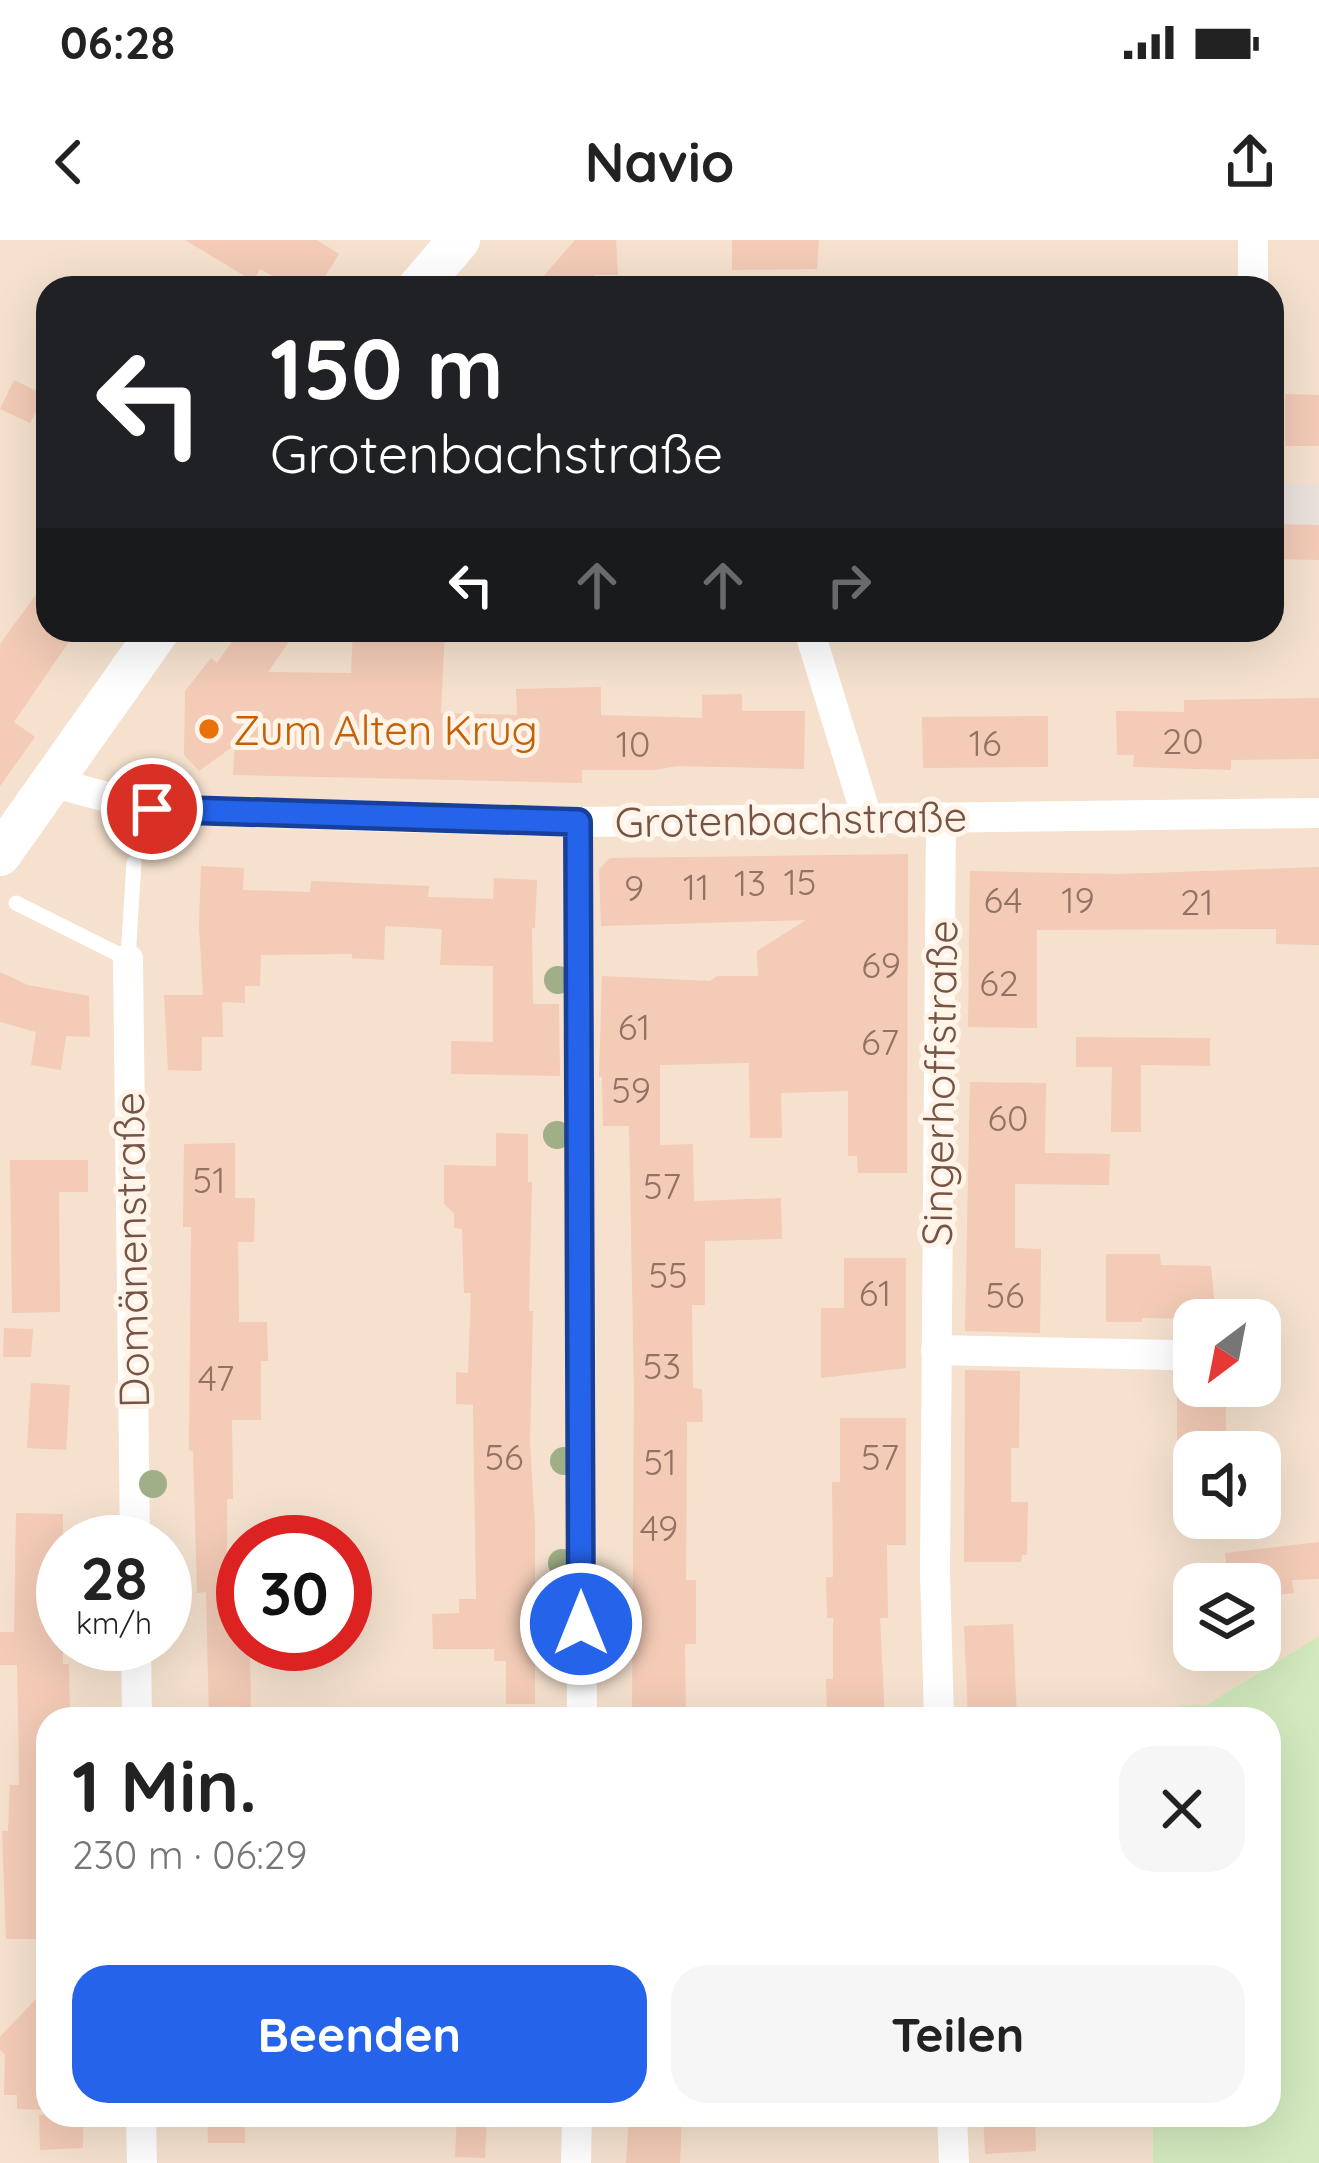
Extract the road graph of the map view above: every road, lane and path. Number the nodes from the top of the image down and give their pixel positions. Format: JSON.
{"nodes":[{"id":1,"x":460,"y":240,"type":"edge"},
{"id":2,"x":1252,"y":240,"type":"edge"},
{"id":3,"x":428,"y":276,"type":"edge"},
{"id":4,"x":1253,"y":276,"type":"edge"},
{"id":5,"x":150,"y":642,"type":"edge"},
{"id":6,"x":813,"y":642,"type":"edge"},
{"id":7,"x":51,"y":782,"type":"junction"},
{"id":8,"x":1319,"y":813,"type":"edge"},
{"id":9,"x":941,"y":817,"type":"junction"},
{"id":10,"x":867,"y":818,"type":"junction"},
{"id":11,"x":578,"y":822,"type":"junction"},
{"id":12,"x":0,"y":855,"type":"edge"},
{"id":13,"x":134,"y":863,"type":"dead end"},
{"id":14,"x":16,"y":903,"type":"dead end"},
{"id":15,"x":128,"y":958,"type":"junction"},
{"id":16,"x":936,"y":1350,"type":"junction"},
{"id":17,"x":1173,"y":1355,"type":"dead end"},
{"id":18,"x":135,"y":1515,"type":"edge"},
{"id":19,"x":136,"y":1671,"type":"edge"},
{"id":20,"x":137,"y":1707,"type":"edge"},
{"id":21,"x":582,"y":1707,"type":"edge"},
{"id":22,"x":939,"y":1707,"type":"edge"},
{"id":23,"x":142,"y":2127,"type":"edge"},
{"id":24,"x":577,"y":2127,"type":"edge"},
{"id":25,"x":952,"y":2127,"type":"edge"},
{"id":26,"x":142,"y":2163,"type":"edge"},
{"id":27,"x":576,"y":2163,"type":"edge"},
{"id":28,"x":954,"y":2163,"type":"edge"}],
"edges":[{"from":1,"to":3,"type":"street"},
{"from":2,"to":4,"type":"street"},
{"from":5,"to":7,"type":"street"},
{"from":6,"to":10,"type":"street"},
{"from":7,"to":11,"type":"street","name":"Grotenbachstraße"},
{"from":7,"to":12,"type":"street"},
{"from":8,"to":9,"type":"street","name":"Grotenbachstraße"},
{"from":9,"to":10,"type":"street","name":"Grotenbachstraße"},
{"from":9,"to":16,"type":"street","name":"Singerhoffstraße"},
{"from":10,"to":11,"type":"street","name":"Grotenbachstraße"},
{"from":11,"to":21,"type":"street"},
{"from":13,"to":15,"type":"lane","name":"Domänenstraße"},
{"from":14,"to":15,"type":"lane"},
{"from":15,"to":18,"type":"street","name":"Domänenstraße"},
{"from":16,"to":17,"type":"street"},
{"from":16,"to":22,"type":"street","name":"Singerhoffstraße"},
{"from":19,"to":20,"type":"street"},
{"from":23,"to":26,"type":"street"},
{"from":24,"to":27,"type":"street"},
{"from":25,"to":28,"type":"street"}]}
